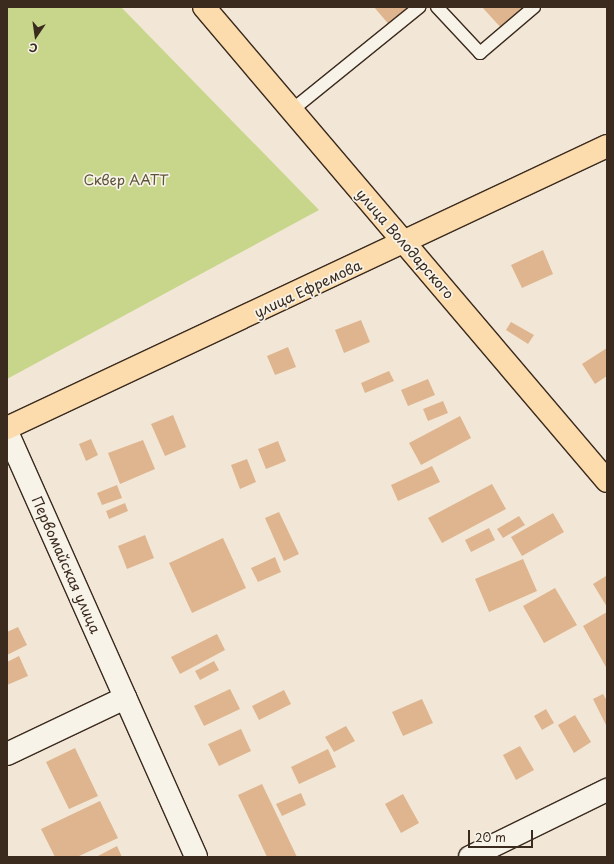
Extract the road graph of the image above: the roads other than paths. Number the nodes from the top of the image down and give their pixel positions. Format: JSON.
{"nodes":[{"id":1,"x":204,"y":7,"type":"edge"},
{"id":2,"x":419,"y":7,"type":"edge"},
{"id":3,"x":438,"y":7,"type":"edge"},
{"id":4,"x":534,"y":7,"type":"edge"},
{"id":5,"x":292,"y":110,"type":"junction"},
{"id":6,"x":607,"y":146,"type":"edge"},
{"id":7,"x":405,"y":244,"type":"junction"},
{"id":8,"x":7,"y":428,"type":"edge"},
{"id":9,"x":7,"y":432,"type":"edge"},
{"id":10,"x":607,"y":481,"type":"edge"},
{"id":11,"x":125,"y":698,"type":"junction"},
{"id":12,"x":7,"y":754,"type":"edge"},
{"id":13,"x":607,"y":790,"type":"edge"},
{"id":14,"x":196,"y":857,"type":"edge"},
{"id":15,"x":470,"y":857,"type":"edge"}],
"edges":[{"from":1,"to":5,"type":"main road","name":"улица Володарского"},
{"from":2,"to":5,"type":"lane"},
{"from":3,"to":4,"type":"lane"},
{"from":5,"to":7,"type":"main road","name":"улица Володарского"},
{"from":6,"to":7,"type":"main road","name":"улица Ефремова"},
{"from":7,"to":8,"type":"main road","name":"улица Ефремова"},
{"from":7,"to":10,"type":"main road","name":"улица Володарского"},
{"from":9,"to":11,"type":"street","name":"Первомайская улица"},
{"from":11,"to":12,"type":"street"},
{"from":11,"to":14,"type":"street","name":"Первомайская улица"},
{"from":13,"to":15,"type":"street"}]}
